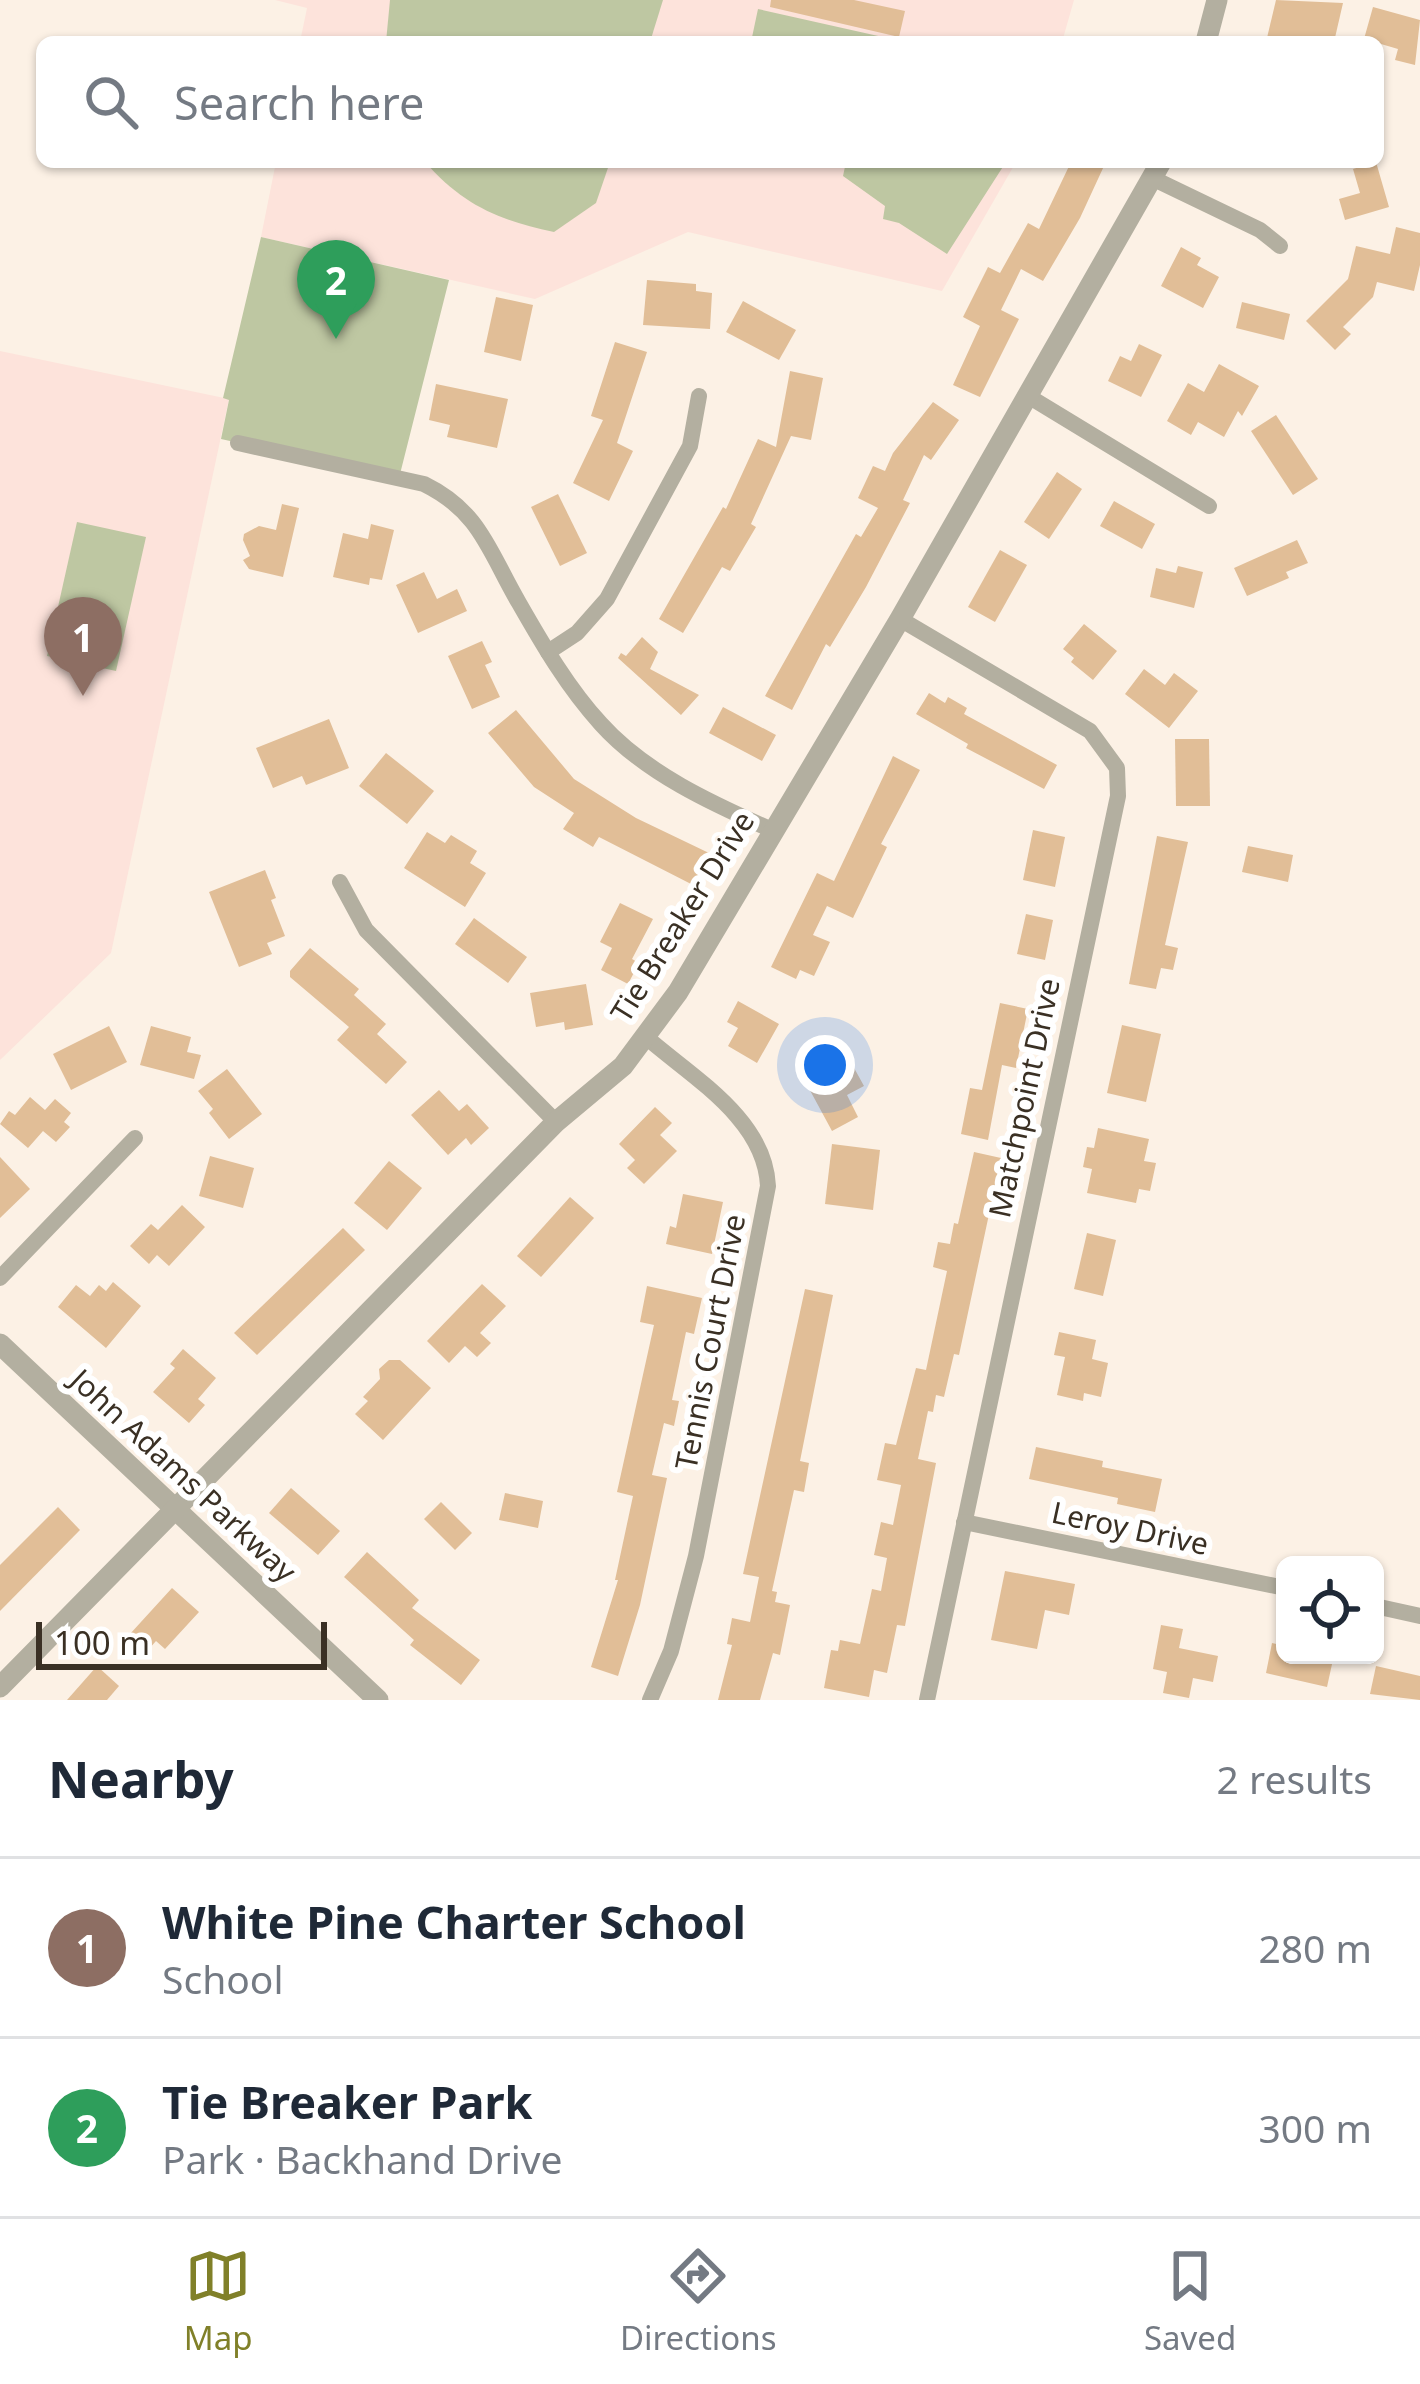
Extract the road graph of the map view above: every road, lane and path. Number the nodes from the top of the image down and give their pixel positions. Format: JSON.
{"nodes":[{"id":1,"x":1217,"y":0,"type":"edge"},
{"id":2,"x":1208,"y":36,"type":"edge"},
{"id":3,"x":1158,"y":171,"type":"edge"},
{"id":4,"x":1280,"y":246,"type":"dead end"},
{"id":5,"x":699,"y":396,"type":"dead end"},
{"id":6,"x":1028,"y":396,"type":"junction"},
{"id":7,"x":238,"y":443,"type":"dead end"},
{"id":8,"x":1209,"y":506,"type":"dead end"},
{"id":9,"x":900,"y":619,"type":"junction"},
{"id":10,"x":548,"y":652,"type":"junction"},
{"id":11,"x":772,"y":830,"type":"junction"},
{"id":12,"x":340,"y":882,"type":"dead end"},
{"id":13,"x":646,"y":1037,"type":"junction"},
{"id":14,"x":556,"y":1122,"type":"junction"},
{"id":15,"x":135,"y":1138,"type":"dead end"},
{"id":16,"x":0,"y":1277,"type":"edge"},
{"id":17,"x":0,"y":1344,"type":"edge"},
{"id":18,"x":172,"y":1508,"type":"junction"},
{"id":19,"x":964,"y":1522,"type":"junction"},
{"id":20,"x":1276,"y":1586,"type":"edge"},
{"id":21,"x":1384,"y":1608,"type":"edge"},
{"id":22,"x":1420,"y":1616,"type":"edge"},
{"id":23,"x":0,"y":1687,"type":"edge"},
{"id":24,"x":374,"y":1699,"type":"edge"},
{"id":25,"x":650,"y":1700,"type":"edge"},
{"id":26,"x":927,"y":1700,"type":"edge"}],
"edges":[{"from":1,"to":2,"type":"street"},
{"from":3,"to":4,"type":"street"},
{"from":3,"to":6,"type":"street","name":"Tie Breaker Drive"},
{"from":5,"to":10,"type":"street"},
{"from":6,"to":8,"type":"street"},
{"from":6,"to":9,"type":"street","name":"Tie Breaker Drive"},
{"from":7,"to":10,"type":"street"},
{"from":9,"to":11,"type":"street","name":"Tie Breaker Drive"},
{"from":9,"to":19,"type":"street","name":"Matchpoint Drive"},
{"from":10,"to":11,"type":"street"},
{"from":11,"to":13,"type":"street","name":"Tie Breaker Drive"},
{"from":12,"to":14,"type":"street"},
{"from":13,"to":14,"type":"street","name":"Tie Breaker Drive"},
{"from":13,"to":25,"type":"street","name":"Tennis Court Drive"},
{"from":14,"to":18,"type":"street","name":"Tie Breaker Drive"},
{"from":15,"to":16,"type":"street"},
{"from":17,"to":18,"type":"street","name":"John Adams Parkway"},
{"from":18,"to":23,"type":"street","name":"Tie Breaker Drive"},
{"from":18,"to":24,"type":"street","name":"John Adams Parkway"},
{"from":19,"to":20,"type":"street","name":"Leroy Drive"},
{"from":19,"to":26,"type":"street","name":"Matchpoint Drive"},
{"from":21,"to":22,"type":"street"}]}
